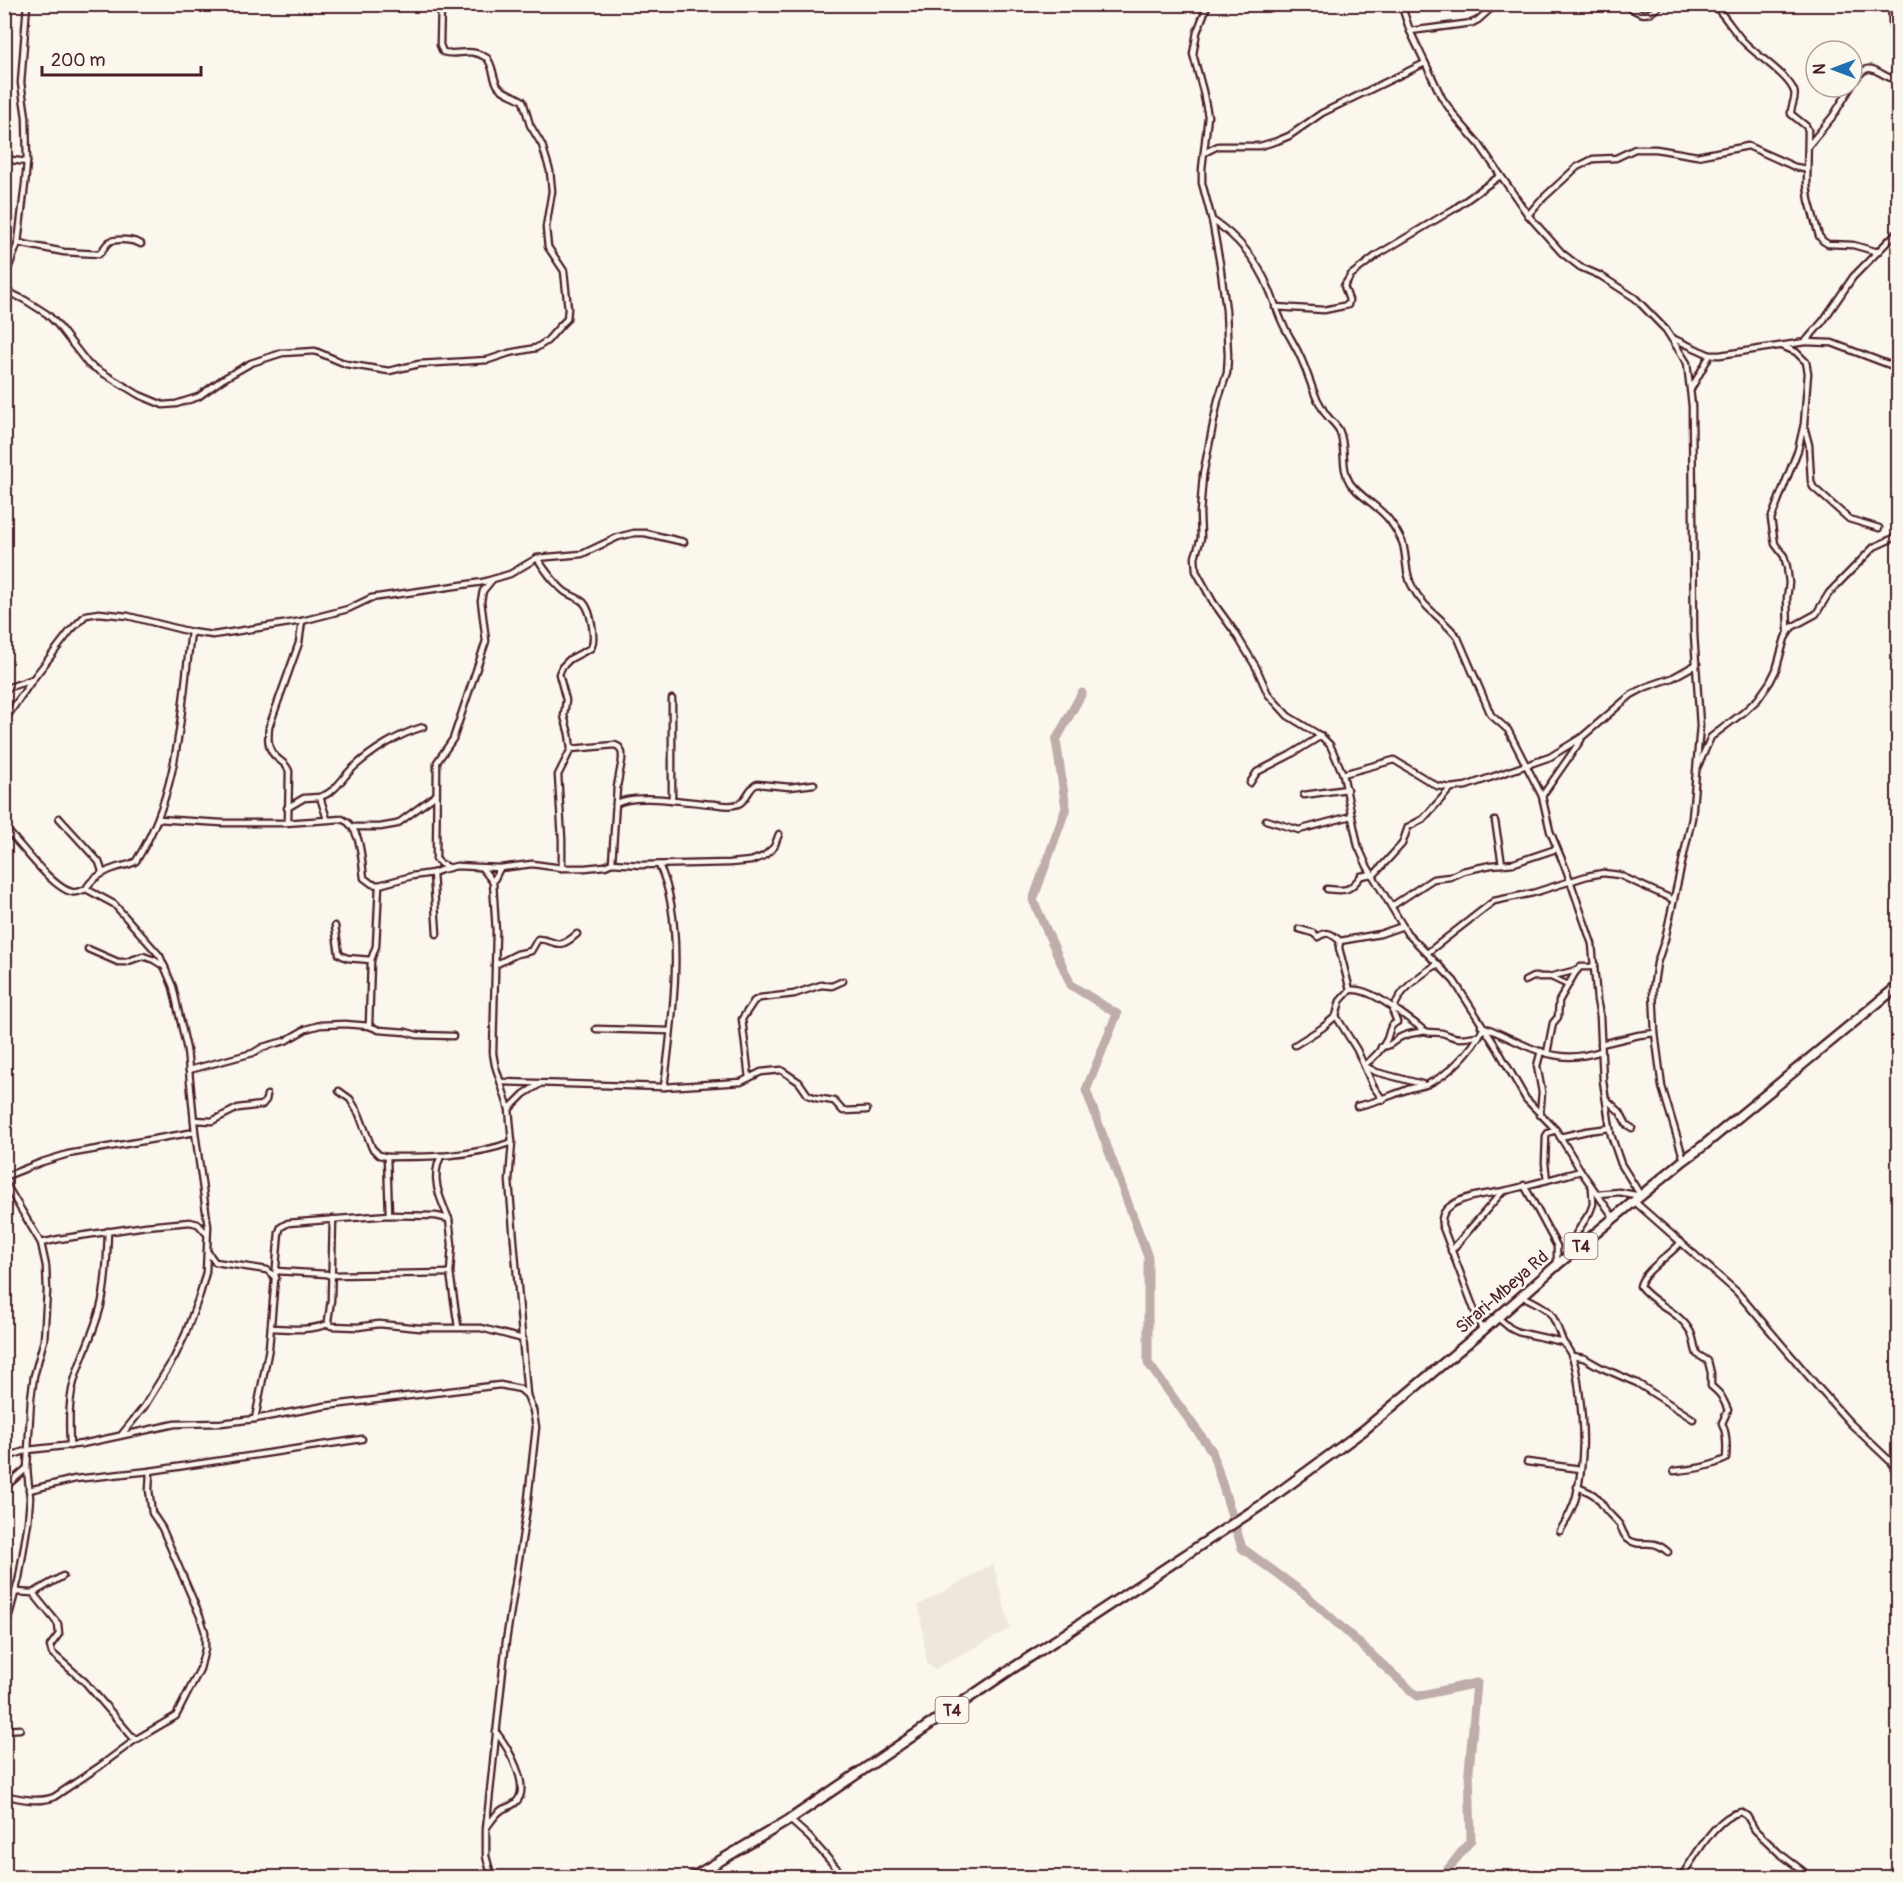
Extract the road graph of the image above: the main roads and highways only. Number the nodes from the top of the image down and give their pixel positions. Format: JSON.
{"nodes":[{"id":1,"x":1899,"y":986,"type":"edge"},
{"id":2,"x":691,"y":1878,"type":"edge"}],
"edges":[{"from":1,"to":2,"type":"highway","name":"Sirari-Mbeya Rd","number":"T4"}]}
